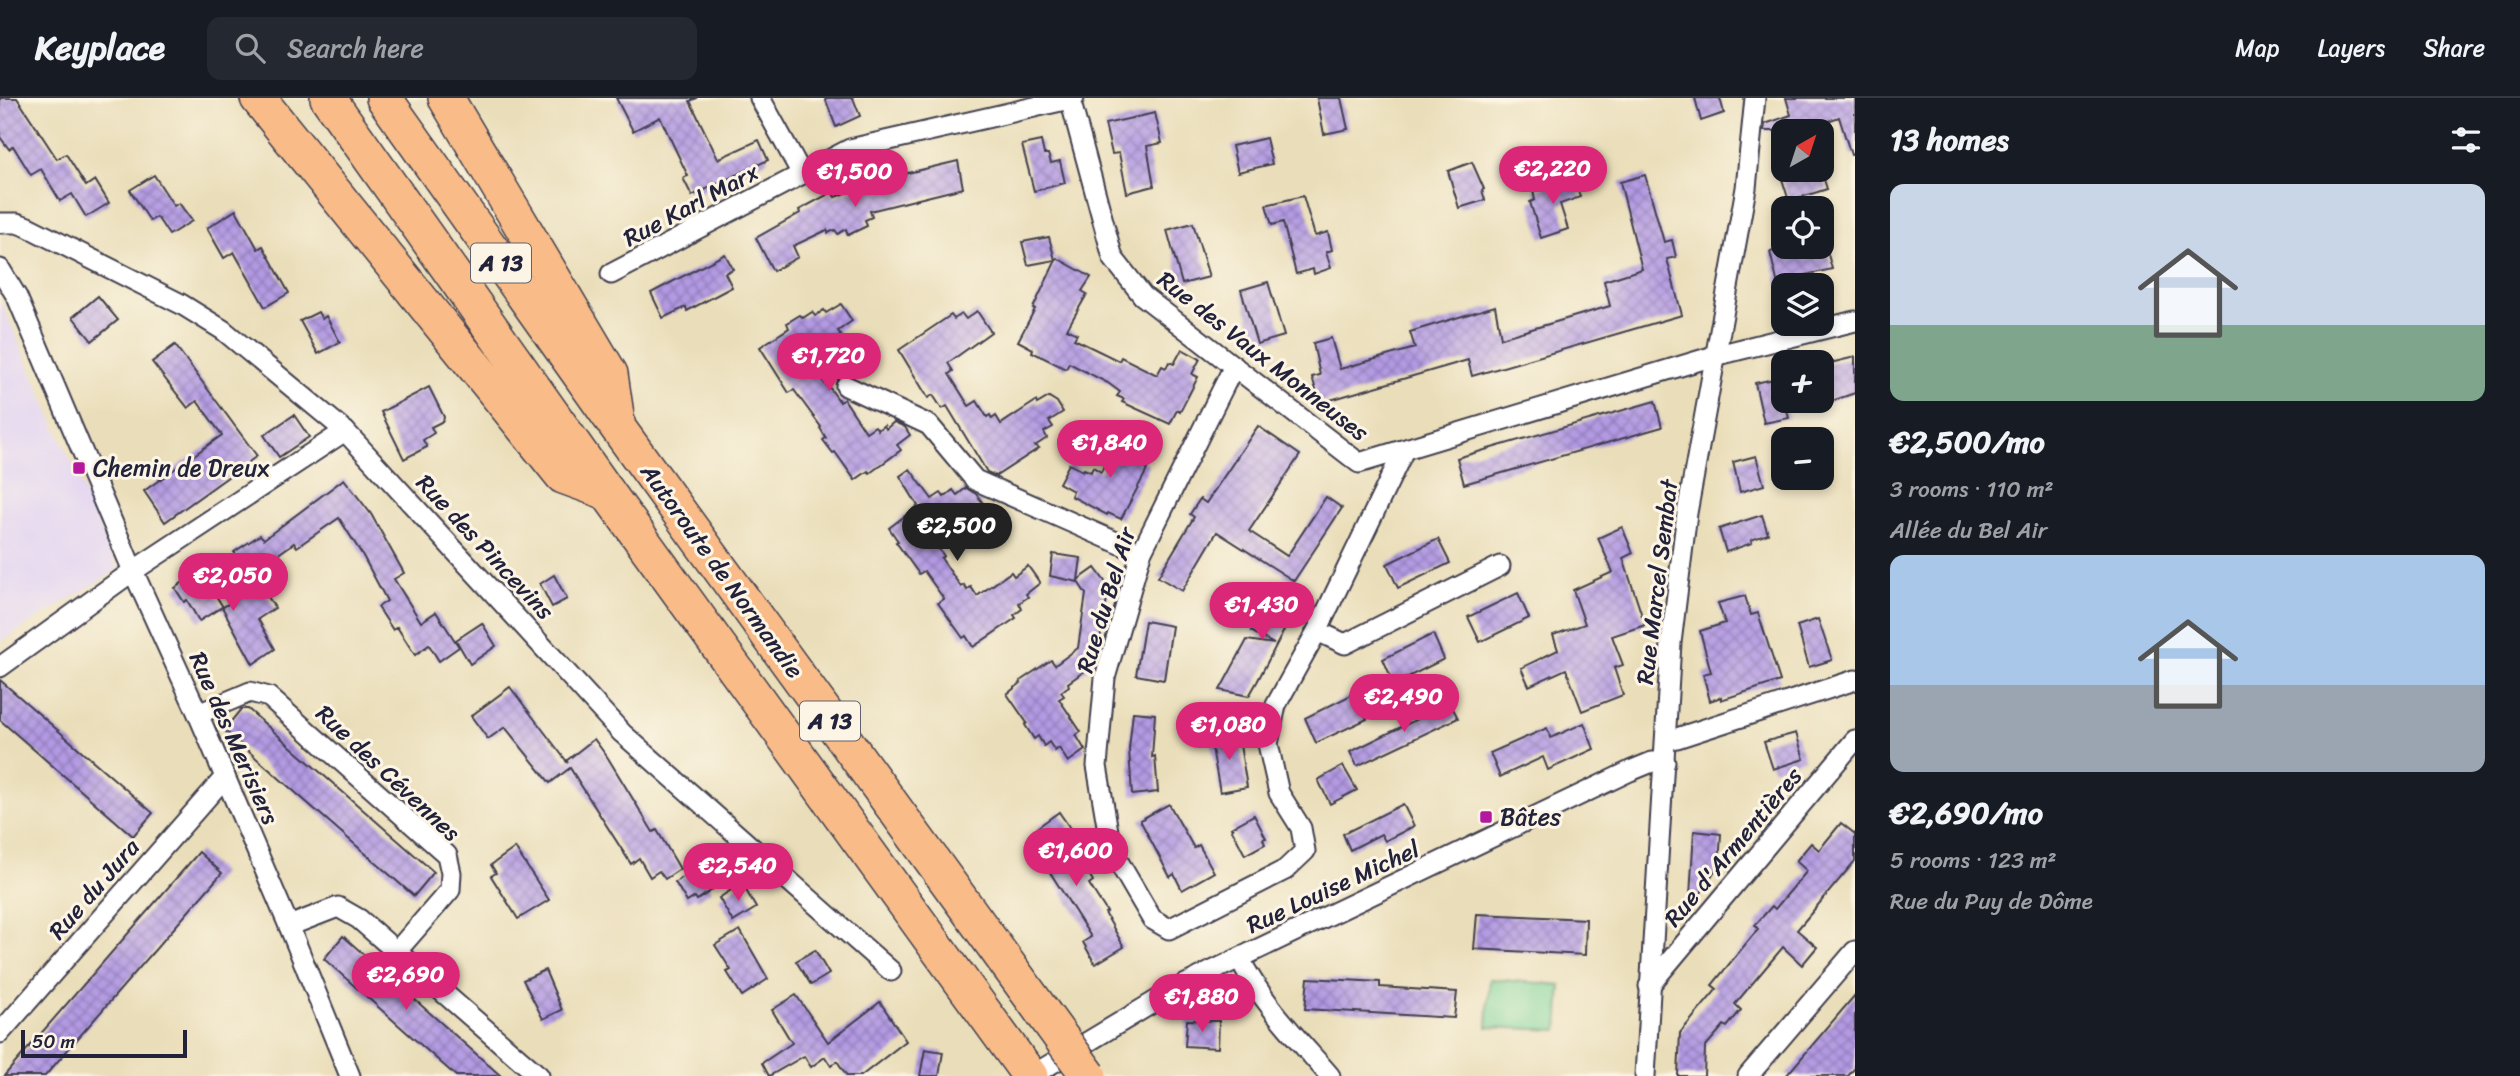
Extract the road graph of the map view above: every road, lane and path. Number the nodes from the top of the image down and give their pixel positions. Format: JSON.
{"nodes":[{"id":1,"x":258,"y":98,"type":"edge"},
{"id":2,"x":328,"y":98,"type":"edge"},
{"id":3,"x":384,"y":98,"type":"edge"},
{"id":4,"x":446,"y":98,"type":"edge"},
{"id":5,"x":761,"y":98,"type":"edge"},
{"id":6,"x":1755,"y":98,"type":"edge"},
{"id":7,"x":1072,"y":99,"type":"edge"},
{"id":8,"x":802,"y":174,"type":"junction"},
{"id":9,"x":0,"y":223,"type":"edge"},
{"id":10,"x":0,"y":269,"type":"edge"},
{"id":11,"x":611,"y":274,"type":"dead end"},
{"id":12,"x":1855,"y":321,"type":"edge"},
{"id":13,"x":1714,"y":356,"type":"junction"},
{"id":14,"x":1234,"y":366,"type":"junction"},
{"id":15,"x":846,"y":386,"type":"dead end"},
{"id":16,"x":618,"y":428,"type":"junction"},
{"id":17,"x":345,"y":431,"type":"junction"},
{"id":18,"x":1404,"y":450,"type":"junction"},
{"id":19,"x":607,"y":492,"type":"junction"},
{"id":20,"x":1141,"y":553,"type":"junction"},
{"id":21,"x":1500,"y":566,"type":"dead end"},
{"id":22,"x":133,"y":571,"type":"junction"},
{"id":23,"x":1317,"y":631,"type":"junction"},
{"id":24,"x":0,"y":667,"type":"edge"},
{"id":25,"x":1855,"y":680,"type":"edge"},
{"id":26,"x":198,"y":714,"type":"junction"},
{"id":27,"x":1666,"y":740,"type":"junction"},
{"id":28,"x":1855,"y":740,"type":"edge"},
{"id":29,"x":1665,"y":761,"type":"junction"},
{"id":30,"x":225,"y":777,"type":"junction"},
{"id":31,"x":289,"y":926,"type":"junction"},
{"id":32,"x":1855,"y":951,"type":"edge"},
{"id":33,"x":396,"y":952,"type":"junction"},
{"id":34,"x":1240,"y":959,"type":"junction"},
{"id":35,"x":891,"y":971,"type":"dead end"},
{"id":36,"x":1649,"y":986,"type":"junction"},
{"id":37,"x":0,"y":1034,"type":"edge"},
{"id":38,"x":350,"y":1076,"type":"edge"},
{"id":39,"x":539,"y":1076,"type":"edge"},
{"id":40,"x":1031,"y":1076,"type":"edge"},
{"id":41,"x":1088,"y":1076,"type":"edge"},
{"id":42,"x":1330,"y":1076,"type":"edge"},
{"id":43,"x":1644,"y":1076,"type":"edge"},
{"id":44,"x":1748,"y":1076,"type":"edge"}],
"edges":[{"from":1,"to":19,"type":"highway"},
{"from":2,"to":19,"type":"highway","name":"Autoroute de Normandie","number":"A 13"},
{"from":3,"to":16,"type":"highway","name":"Autoroute de Normandie","number":"A 13"},
{"from":4,"to":16,"type":"highway"},
{"from":5,"to":8,"type":"street"},
{"from":6,"to":13,"type":"street","name":"Rue Marcel Sembat"},
{"from":7,"to":8,"type":"street","name":"Rue Karl Marx"},
{"from":7,"to":14,"type":"street","name":"Rue des Vaux Monneuses"},
{"from":8,"to":11,"type":"street","name":"Rue Karl Marx"},
{"from":9,"to":17,"type":"street","name":"Rue des Pincevins"},
{"from":10,"to":22,"type":"street","name":"Rue des Merisiers"},
{"from":12,"to":13,"type":"street","name":"Rue des Vaux Monneuses"},
{"from":13,"to":18,"type":"street","name":"Rue des Vaux Monneuses"},
{"from":13,"to":27,"type":"street","name":"Rue Marcel Sembat"},
{"from":14,"to":18,"type":"street","name":"Rue des Vaux Monneuses"},
{"from":14,"to":20,"type":"street","name":"Rue du Bel Air"},
{"from":15,"to":20,"type":"street"},
{"from":16,"to":41,"type":"highway","name":"Autoroute de Normandie","number":"A 13","bridge":true},
{"from":17,"to":22,"type":"street"},
{"from":17,"to":35,"type":"street","name":"Rue des Pincevins"},
{"from":18,"to":23,"type":"street"},
{"from":19,"to":40,"type":"highway","name":"Autoroute de Normandie","number":"A 13"},
{"from":20,"to":23,"type":"street","name":"Rue du Bel Air"},
{"from":21,"to":23,"type":"street"},
{"from":22,"to":24,"type":"street"},
{"from":22,"to":26,"type":"street","name":"Rue des Merisiers"},
{"from":25,"to":27,"type":"street"},
{"from":26,"to":30,"type":"street","name":"Rue des Merisiers"},
{"from":26,"to":33,"type":"street","name":"Rue des Cévennes"},
{"from":27,"to":29,"type":"street","name":"Rue Marcel Sembat"},
{"from":28,"to":36,"type":"street","name":"Rue d'Armentières"},
{"from":29,"to":34,"type":"street","name":"Rue Louise Michel"},
{"from":29,"to":36,"type":"street","name":"Rue Marcel Sembat"},
{"from":30,"to":31,"type":"street","name":"Rue des Merisiers"},
{"from":30,"to":37,"type":"street","name":"Rue du Jura"},
{"from":31,"to":33,"type":"street"},
{"from":31,"to":38,"type":"street","name":"Rue des Merisiers"},
{"from":32,"to":44,"type":"street"},
{"from":33,"to":39,"type":"street"},
{"from":34,"to":40,"type":"street","name":"Rue Louise Michel"},
{"from":34,"to":42,"type":"street"},
{"from":36,"to":43,"type":"street","name":"Rue Marcel Sembat"}]}
